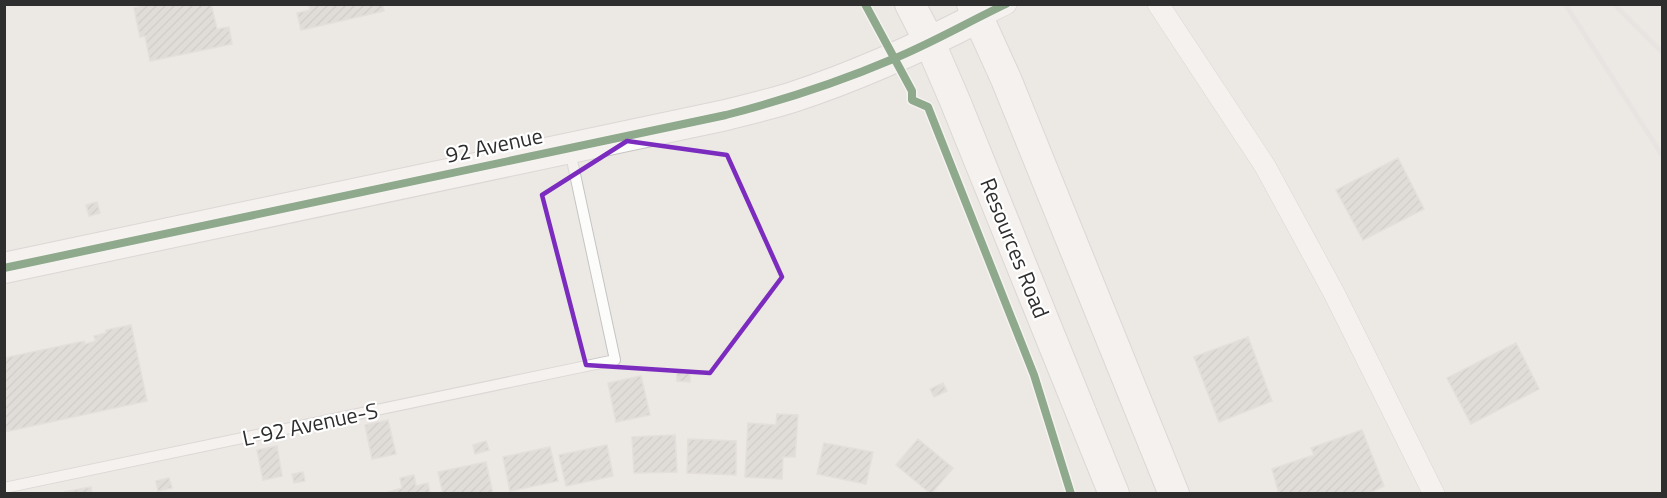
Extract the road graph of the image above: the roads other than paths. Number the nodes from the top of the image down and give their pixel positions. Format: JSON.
{"nodes":[{"id":1,"x":910,"y":4,"type":"edge"},
{"id":2,"x":1006,"y":4,"type":"edge"},
{"id":3,"x":1158,"y":4,"type":"edge"},
{"id":4,"x":976,"y":11,"type":"edge"},
{"id":5,"x":930,"y":42,"type":"junction"},
{"id":6,"x":570,"y":147,"type":"junction"},
{"id":7,"x":4,"y":268,"type":"edge"},
{"id":8,"x":4,"y":488,"type":"edge"},
{"id":9,"x":1114,"y":494,"type":"edge"},
{"id":10,"x":1174,"y":494,"type":"edge"},
{"id":11,"x":1434,"y":494,"type":"edge"}],
"edges":[{"from":1,"to":5,"type":"main road","name":"Resources Road"},
{"from":2,"to":4,"type":"street"},
{"from":3,"to":11,"type":"street"},
{"from":4,"to":5,"type":"main road","name":"92 Avenue"},
{"from":4,"to":10,"type":"main road"},
{"from":5,"to":6,"type":"main road","name":"92 Avenue"},
{"from":5,"to":9,"type":"main road","name":"Resources Road"},
{"from":6,"to":7,"type":"main road","name":"92 Avenue"},
{"from":6,"to":8,"type":"lane","name":"L-92 Avenue-S"}]}
